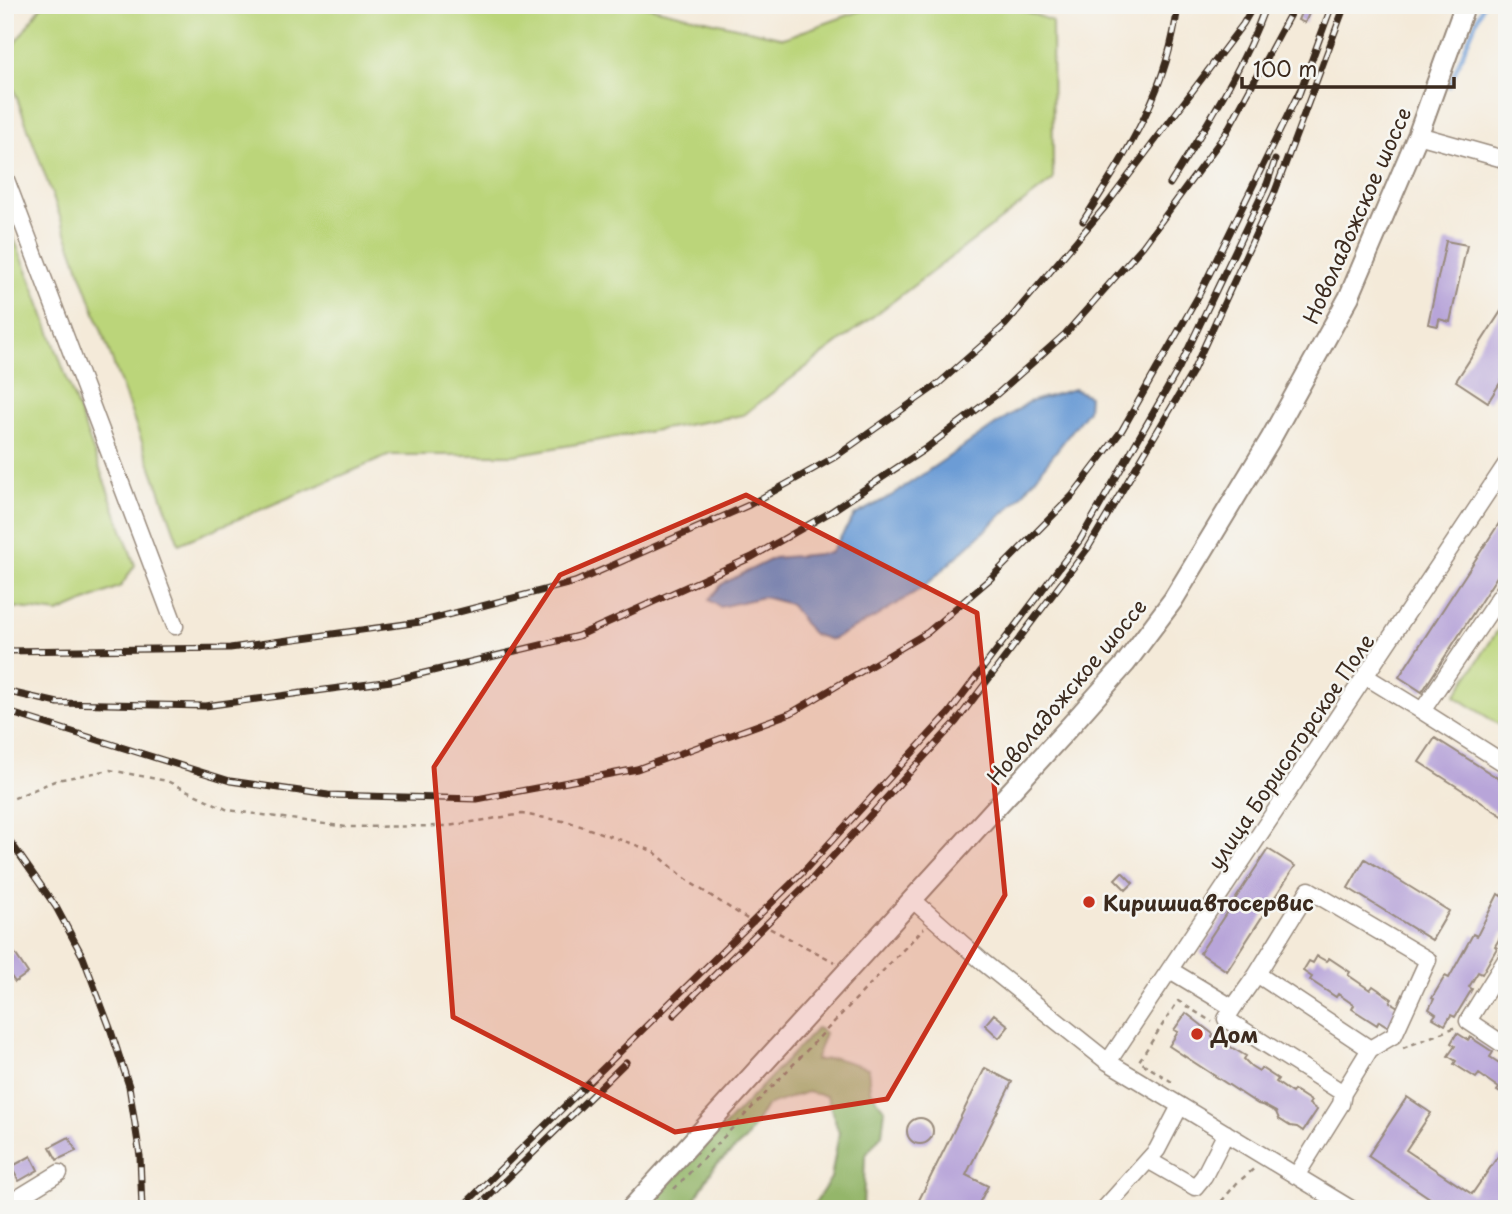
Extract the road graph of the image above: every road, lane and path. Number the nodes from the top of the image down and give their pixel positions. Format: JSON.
{"nodes":[{"id":1,"x":1465,"y":5,"type":"edge"},
{"id":2,"x":1418,"y":135,"type":"junction"},
{"id":3,"x":1507,"y":160,"type":"edge"},
{"id":4,"x":5,"y":177,"type":"edge"},
{"id":5,"x":1507,"y":463,"type":"edge"},
{"id":6,"x":1507,"y":586,"type":"edge"},
{"id":7,"x":175,"y":626,"type":"dead end"},
{"id":8,"x":1365,"y":676,"type":"junction"},
{"id":9,"x":1422,"y":711,"type":"junction"},
{"id":10,"x":1507,"y":765,"type":"edge"},
{"id":11,"x":5,"y":802,"type":"edge"},
{"id":12,"x":913,"y":900,"type":"junction"},
{"id":13,"x":933,"y":918,"type":"junction"},
{"id":14,"x":1507,"y":958,"type":"edge"},
{"id":15,"x":850,"y":970,"type":"junction"},
{"id":16,"x":1170,"y":970,"type":"junction"},
{"id":17,"x":1256,"y":974,"type":"junction"},
{"id":18,"x":1233,"y":1009,"type":"junction"},
{"id":19,"x":1468,"y":1021,"type":"junction"},
{"id":20,"x":1213,"y":1023,"type":"dead end"},
{"id":21,"x":1507,"y":1047,"type":"edge"},
{"id":22,"x":1370,"y":1049,"type":"junction"},
{"id":23,"x":1108,"y":1062,"type":"junction"},
{"id":24,"x":1174,"y":1083,"type":"dead end"},
{"id":25,"x":1343,"y":1093,"type":"junction"},
{"id":26,"x":1181,"y":1106,"type":"junction"},
{"id":27,"x":1226,"y":1133,"type":"junction"},
{"id":28,"x":1266,"y":1157,"type":"junction"},
{"id":29,"x":1148,"y":1160,"type":"junction"},
{"id":30,"x":59,"y":1172,"type":"dead end"},
{"id":31,"x":1296,"y":1176,"type":"junction"},
{"id":32,"x":674,"y":1189,"type":"dead end"},
{"id":33,"x":5,"y":1206,"type":"edge"},
{"id":34,"x":631,"y":1209,"type":"edge"},
{"id":35,"x":1104,"y":1209,"type":"edge"},
{"id":36,"x":1215,"y":1209,"type":"edge"},
{"id":37,"x":1351,"y":1209,"type":"edge"}],
"edges":[{"from":1,"to":2,"type":"main road","name":"Новоладожское шоссе"},
{"from":2,"to":3,"type":"street"},
{"from":2,"to":12,"type":"main road","name":"Новоладожское шоссе"},
{"from":4,"to":7,"type":"street"},
{"from":5,"to":8,"type":"street","name":"улица Борисогорское Поле"},
{"from":6,"to":9,"type":"street"},
{"from":8,"to":9,"type":"street"},
{"from":8,"to":16,"type":"street","name":"улица Борисогорское Поле"},
{"from":9,"to":10,"type":"street"},
{"from":11,"to":15,"type":"path"},
{"from":12,"to":13,"type":"street"},
{"from":12,"to":15,"type":"main road","name":"Новоладожское шоссе"},
{"from":13,"to":23,"type":"street"},
{"from":13,"to":32,"type":"path"},
{"from":14,"to":19,"type":"street"},
{"from":15,"to":34,"type":"main road","name":"Новоладожское шоссе"},
{"from":16,"to":18,"type":"street"},
{"from":16,"to":23,"type":"street","name":"улица Борисогорское Поле"},
{"from":17,"to":18,"type":"street"},
{"from":17,"to":22,"type":"street"},
{"from":17,"to":22,"type":"street"},
{"from":18,"to":25,"type":"street"},
{"from":19,"to":21,"type":"street"},
{"from":19,"to":22,"type":"path"},
{"from":20,"to":24,"type":"path"},
{"from":22,"to":25,"type":"street"},
{"from":23,"to":26,"type":"street"},
{"from":25,"to":31,"type":"street"},
{"from":26,"to":27,"type":"street"},
{"from":26,"to":29,"type":"street"},
{"from":27,"to":28,"type":"street"},
{"from":27,"to":29,"type":"street"},
{"from":28,"to":31,"type":"street"},
{"from":28,"to":36,"type":"path"},
{"from":29,"to":35,"type":"street"},
{"from":30,"to":33,"type":"street"},
{"from":31,"to":37,"type":"street"}]}
